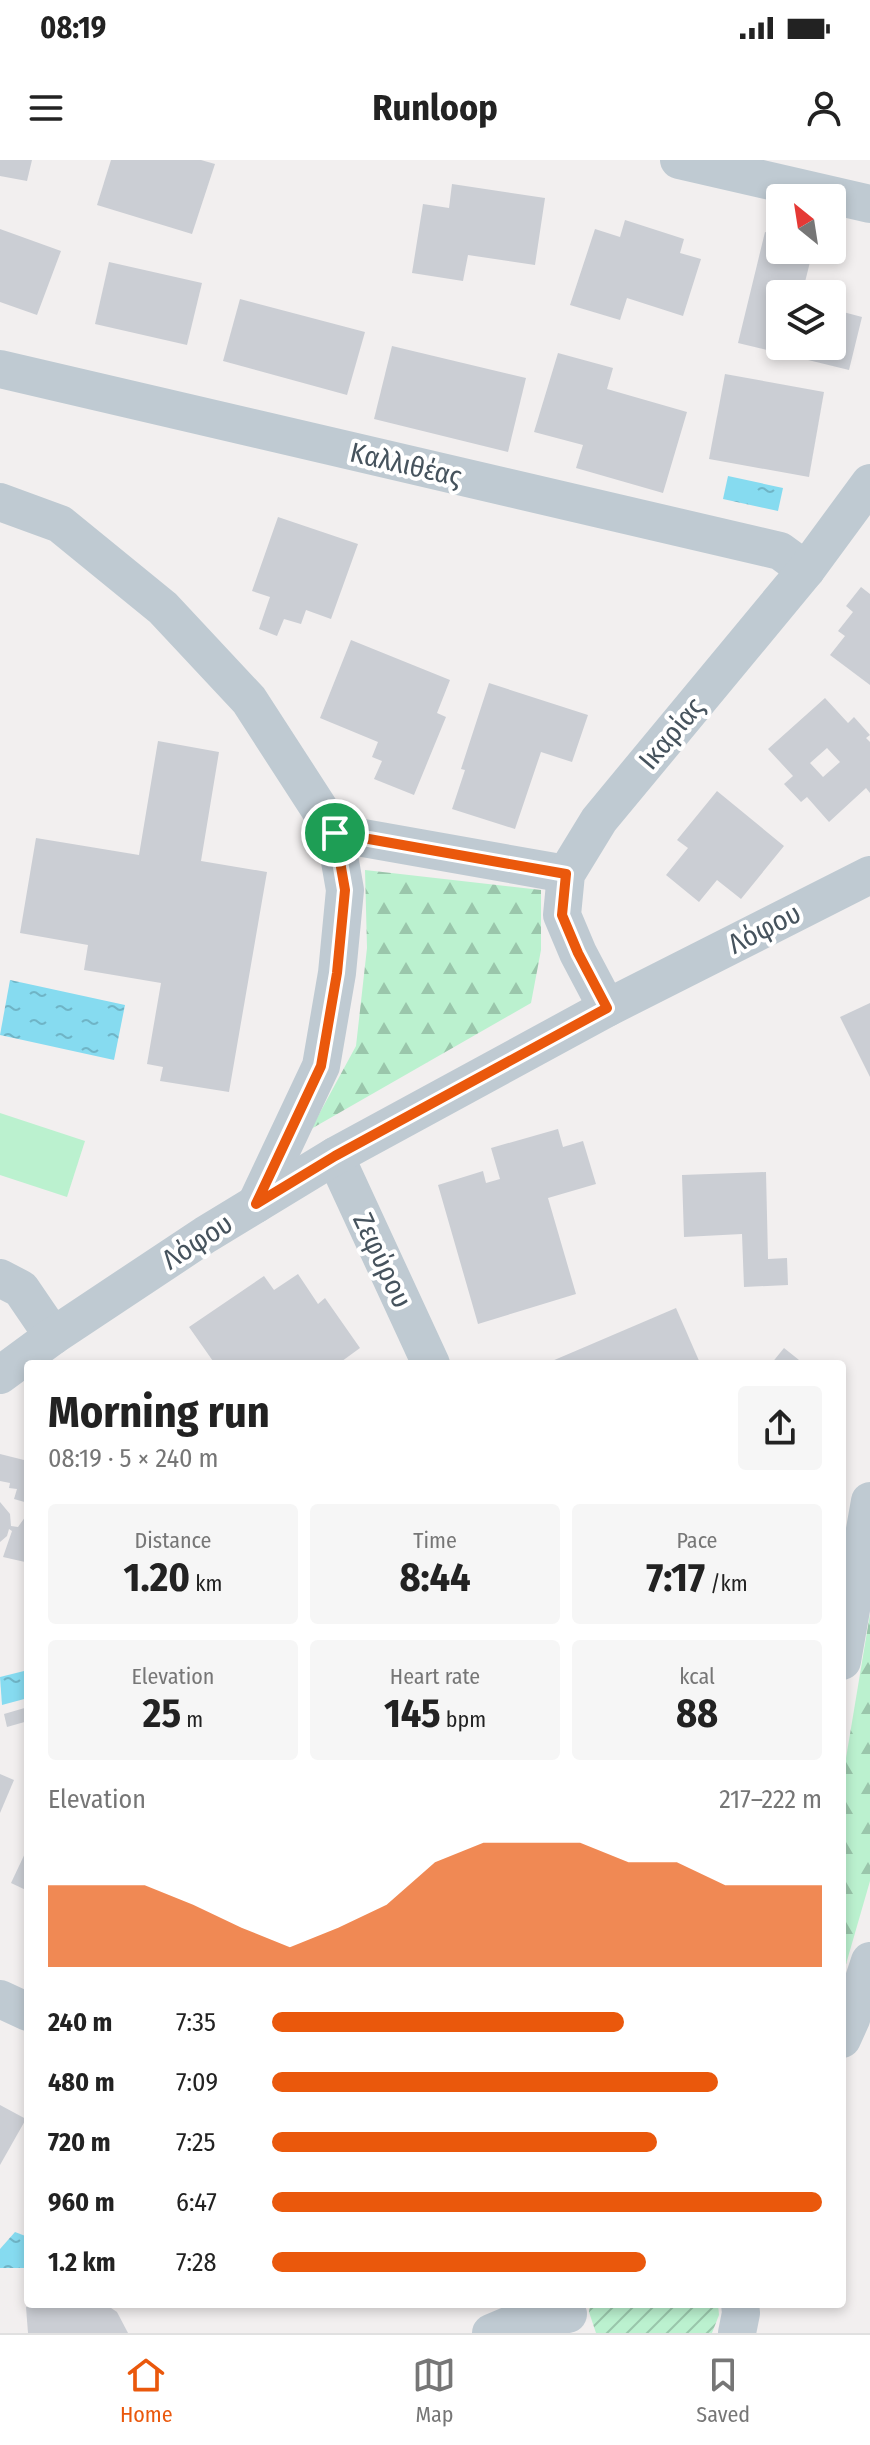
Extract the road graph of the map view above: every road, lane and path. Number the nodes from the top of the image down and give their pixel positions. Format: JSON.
{"nodes":[{"id":1,"x":679,"y":160,"type":"edge"},
{"id":2,"x":870,"y":204,"type":"edge"},
{"id":3,"x":0,"y":369,"type":"edge"},
{"id":4,"x":870,"y":483,"type":"edge"},
{"id":5,"x":0,"y":502,"type":"edge"},
{"id":6,"x":806,"y":570,"type":"junction"},
{"id":7,"x":335,"y":833,"type":"junction"},
{"id":8,"x":566,"y":874,"type":"junction"},
{"id":9,"x":870,"y":875,"type":"edge"},
{"id":10,"x":607,"y":1008,"type":"junction"},
{"id":11,"x":335,"y":1156,"type":"junction"},
{"id":12,"x":256,"y":1204,"type":"junction"},
{"id":13,"x":0,"y":1278,"type":"edge"},
{"id":14,"x":53,"y":1336,"type":"junction"},
{"id":15,"x":429,"y":1360,"type":"edge"},
{"id":16,"x":0,"y":1375,"type":"edge"},
{"id":17,"x":870,"y":1501,"type":"edge"},
{"id":18,"x":846,"y":1638,"type":"edge"},
{"id":19,"x":870,"y":1961,"type":"edge"},
{"id":20,"x":0,"y":1999,"type":"edge"},
{"id":21,"x":24,"y":2010,"type":"edge"},
{"id":22,"x":854,"y":2027,"type":"edge"},
{"id":23,"x":740,"y":2308,"type":"edge"},
{"id":24,"x":570,"y":2317,"type":"edge"},
{"id":25,"x":491,"y":2333,"type":"edge"},
{"id":26,"x":737,"y":2333,"type":"edge"}],
"edges":[{"from":1,"to":2,"type":"street"},
{"from":3,"to":6,"type":"street","name":"Καλλιθέας"},
{"from":4,"to":6,"type":"street","name":"Ικαρίας"},
{"from":5,"to":7,"type":"street"},
{"from":6,"to":8,"type":"street","name":"Ικαρίας"},
{"from":7,"to":8,"type":"street"},
{"from":7,"to":12,"type":"street"},
{"from":8,"to":10,"type":"street","name":"Ικαρίας"},
{"from":9,"to":10,"type":"street","name":"Λόφου"},
{"from":10,"to":11,"type":"street","name":"Λόφου"},
{"from":11,"to":12,"type":"street","name":"Λόφου"},
{"from":11,"to":15,"type":"street","name":"Ζεφύρου"},
{"from":12,"to":14,"type":"street","name":"Λόφου"},
{"from":13,"to":14,"type":"street"},
{"from":14,"to":16,"type":"street","name":"Λόφου"},
{"from":17,"to":18,"type":"street"},
{"from":19,"to":22,"type":"street"},
{"from":20,"to":21,"type":"street"},
{"from":23,"to":26,"type":"street"},
{"from":24,"to":25,"type":"street"}]}
